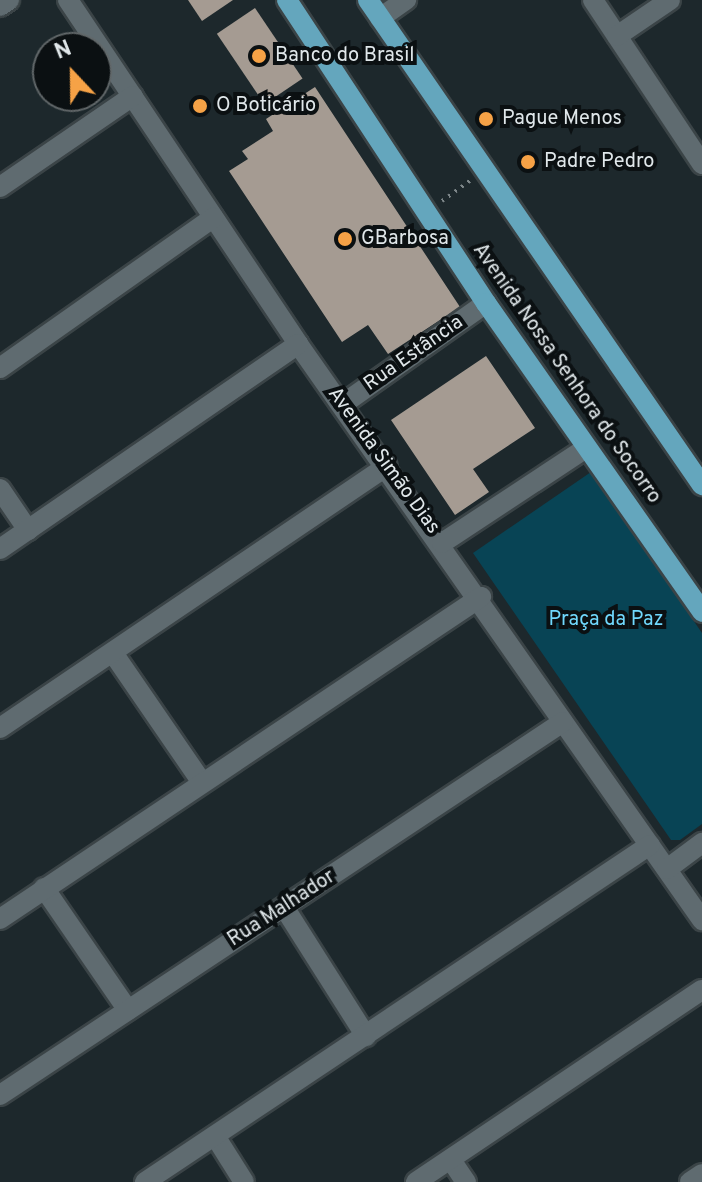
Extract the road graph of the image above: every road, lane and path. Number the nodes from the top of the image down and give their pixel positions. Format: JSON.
{"nodes":[{"id":1,"x":9,"y":0,"type":"edge"},
{"id":2,"x":68,"y":0,"type":"edge"},
{"id":3,"x":287,"y":0,"type":"edge"},
{"id":4,"x":368,"y":0,"type":"edge"},
{"id":5,"x":406,"y":0,"type":"edge"},
{"id":6,"x":593,"y":0,"type":"edge"},
{"id":7,"x":670,"y":0,"type":"edge"},
{"id":8,"x":0,"y":6,"type":"edge"},
{"id":9,"x":380,"y":18,"type":"junction"},
{"id":10,"x":617,"y":36,"type":"junction"},
{"id":11,"x":133,"y":96,"type":"junction"},
{"id":12,"x":702,"y":164,"type":"edge"},
{"id":13,"x":482,"y":172,"type":"junction"},
{"id":14,"x":0,"y":187,"type":"edge"},
{"id":15,"x":428,"y":212,"type":"junction"},
{"id":16,"x":213,"y":218,"type":"junction"},
{"id":17,"x":486,"y":303,"type":"junction"},
{"id":18,"x":298,"y":344,"type":"junction"},
{"id":19,"x":0,"y":368,"type":"edge"},
{"id":20,"x":343,"y":404,"type":"junction"},
{"id":21,"x":586,"y":448,"type":"junction"},
{"id":22,"x":387,"y":466,"type":"junction"},
{"id":23,"x":702,"y":485,"type":"edge"},
{"id":24,"x":0,"y":489,"type":"edge"},
{"id":25,"x":28,"y":530,"type":"junction"},
{"id":26,"x":442,"y":543,"type":"junction"},
{"id":27,"x":0,"y":549,"type":"edge"},
{"id":28,"x":481,"y":597,"type":"junction"},
{"id":29,"x":702,"y":612,"type":"edge"},
{"id":30,"x":113,"y":653,"type":"junction"},
{"id":31,"x":563,"y":722,"type":"junction"},
{"id":32,"x":0,"y":728,"type":"edge"},
{"id":33,"x":201,"y":781,"type":"junction"},
{"id":34,"x":702,"y":843,"type":"edge"},
{"id":35,"x":650,"y":845,"type":"junction"},
{"id":36,"x":667,"y":869,"type":"junction"},
{"id":37,"x":44,"y":888,"type":"junction"},
{"id":38,"x":284,"y":907,"type":"junction"},
{"id":39,"x":0,"y":919,"type":"edge"},
{"id":40,"x":702,"y":920,"type":"edge"},
{"id":41,"x":702,"y":990,"type":"edge"},
{"id":42,"x":128,"y":1010,"type":"junction"},
{"id":43,"x":366,"y":1036,"type":"junction"},
{"id":44,"x":0,"y":1095,"type":"edge"},
{"id":45,"x":215,"y":1136,"type":"junction"},
{"id":46,"x":451,"y":1160,"type":"junction"},
{"id":47,"x":702,"y":1174,"type":"edge"},
{"id":48,"x":145,"y":1182,"type":"edge"},
{"id":49,"x":244,"y":1182,"type":"edge"},
{"id":50,"x":416,"y":1182,"type":"edge"},
{"id":51,"x":466,"y":1182,"type":"edge"},
{"id":52,"x":690,"y":1182,"type":"edge"}],
"edges":[{"from":1,"to":8,"type":"street"},
{"from":2,"to":11,"type":"street","name":"Avenida Simão Dias"},
{"from":3,"to":15,"type":"main road","name":"Avenida Nossa Senhora do Socorro"},
{"from":4,"to":9,"type":"main road"},
{"from":5,"to":9,"type":"street"},
{"from":6,"to":10,"type":"street"},
{"from":7,"to":10,"type":"street"},
{"from":9,"to":13,"type":"main road"},
{"from":10,"to":12,"type":"street"},
{"from":11,"to":14,"type":"street"},
{"from":11,"to":16,"type":"street","name":"Avenida Simão Dias"},
{"from":13,"to":15,"type":"path"},
{"from":13,"to":23,"type":"main road"},
{"from":15,"to":17,"type":"main road","name":"Avenida Nossa Senhora do Socorro"},
{"from":16,"to":18,"type":"street","name":"Avenida Simão Dias"},
{"from":16,"to":19,"type":"street"},
{"from":17,"to":20,"type":"street","name":"Rua Estância"},
{"from":17,"to":21,"type":"main road","name":"Avenida Nossa Senhora do Socorro"},
{"from":18,"to":20,"type":"street","name":"Avenida Simão Dias"},
{"from":18,"to":25,"type":"street"},
{"from":20,"to":22,"type":"street","name":"Avenida Simão Dias"},
{"from":21,"to":26,"type":"street"},
{"from":21,"to":29,"type":"main road","name":"Avenida Nossa Senhora do Socorro"},
{"from":22,"to":26,"type":"street","name":"Avenida Simão Dias"},
{"from":22,"to":30,"type":"street"},
{"from":24,"to":25,"type":"street"},
{"from":25,"to":27,"type":"street"},
{"from":26,"to":28,"type":"street","name":"Avenida Simão Dias"},
{"from":28,"to":31,"type":"street","name":"Avenida Simão Dias"},
{"from":28,"to":33,"type":"street"},
{"from":30,"to":32,"type":"street"},
{"from":30,"to":33,"type":"street"},
{"from":31,"to":35,"type":"street","name":"Avenida Simão Dias"},
{"from":31,"to":38,"type":"street","name":"Rua Malhador"},
{"from":33,"to":37,"type":"street"},
{"from":34,"to":36,"type":"street"},
{"from":35,"to":36,"type":"street","name":"Avenida Simão Dias"},
{"from":35,"to":43,"type":"street"},
{"from":36,"to":40,"type":"street","name":"Avenida Simão Dias"},
{"from":37,"to":39,"type":"street"},
{"from":37,"to":42,"type":"street"},
{"from":38,"to":42,"type":"street","name":"Rua Malhador"},
{"from":38,"to":43,"type":"street"},
{"from":41,"to":46,"type":"street"},
{"from":42,"to":44,"type":"street","name":"Rua Malhador"},
{"from":43,"to":45,"type":"street"},
{"from":45,"to":48,"type":"street"},
{"from":45,"to":49,"type":"street"},
{"from":46,"to":50,"type":"street"},
{"from":46,"to":51,"type":"street"},
{"from":47,"to":52,"type":"street"}]}
